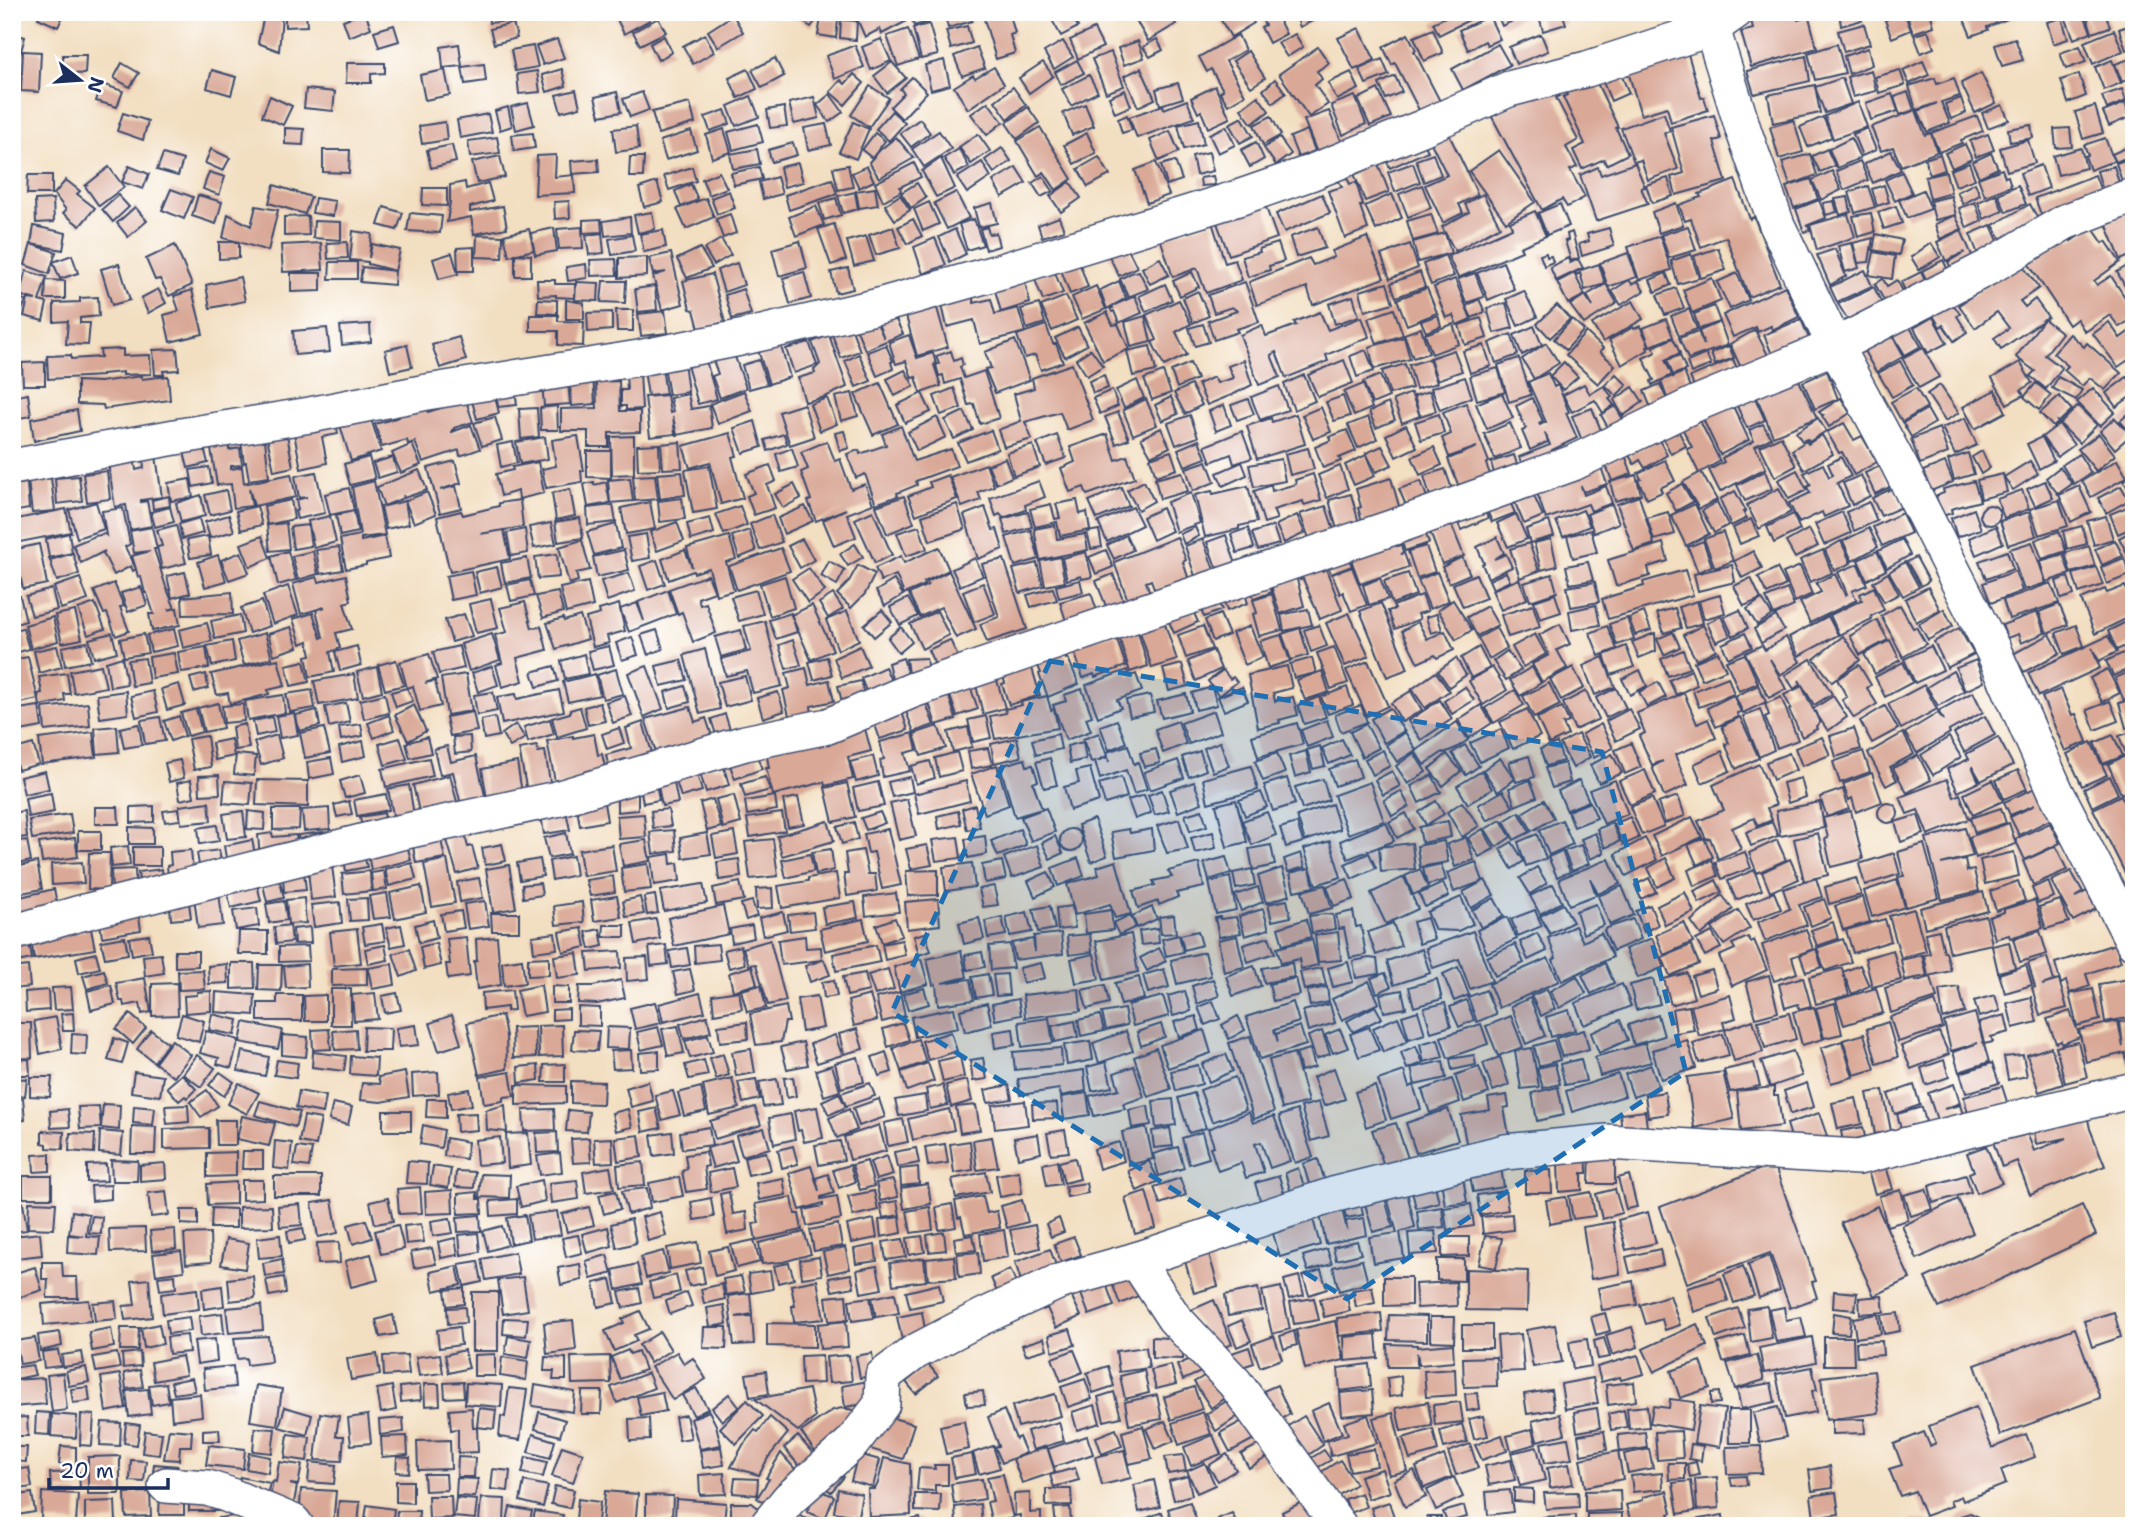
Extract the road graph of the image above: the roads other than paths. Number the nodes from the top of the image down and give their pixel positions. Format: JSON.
{"nodes":[{"id":1,"x":1718,"y":17,"type":"edge"},
{"id":2,"x":2134,"y":195,"type":"edge"},
{"id":3,"x":1835,"y":346,"type":"junction"},
{"id":4,"x":12,"y":467,"type":"edge"},
{"id":5,"x":12,"y":933,"type":"edge"},
{"id":6,"x":2134,"y":943,"type":"edge"},
{"id":7,"x":2134,"y":1090,"type":"edge"},
{"id":8,"x":1136,"y":1260,"type":"junction"},
{"id":9,"x":166,"y":1485,"type":"dead end"},
{"id":10,"x":296,"y":1526,"type":"edge"},
{"id":11,"x":767,"y":1526,"type":"edge"},
{"id":12,"x":1339,"y":1526,"type":"edge"}],
"edges":[{"from":1,"to":3,"type":"street"},
{"from":1,"to":4,"type":"street"},
{"from":2,"to":3,"type":"street"},
{"from":3,"to":5,"type":"street"},
{"from":3,"to":6,"type":"street"},
{"from":7,"to":8,"type":"street"},
{"from":8,"to":11,"type":"street"},
{"from":8,"to":12,"type":"street"},
{"from":9,"to":10,"type":"street"}]}
